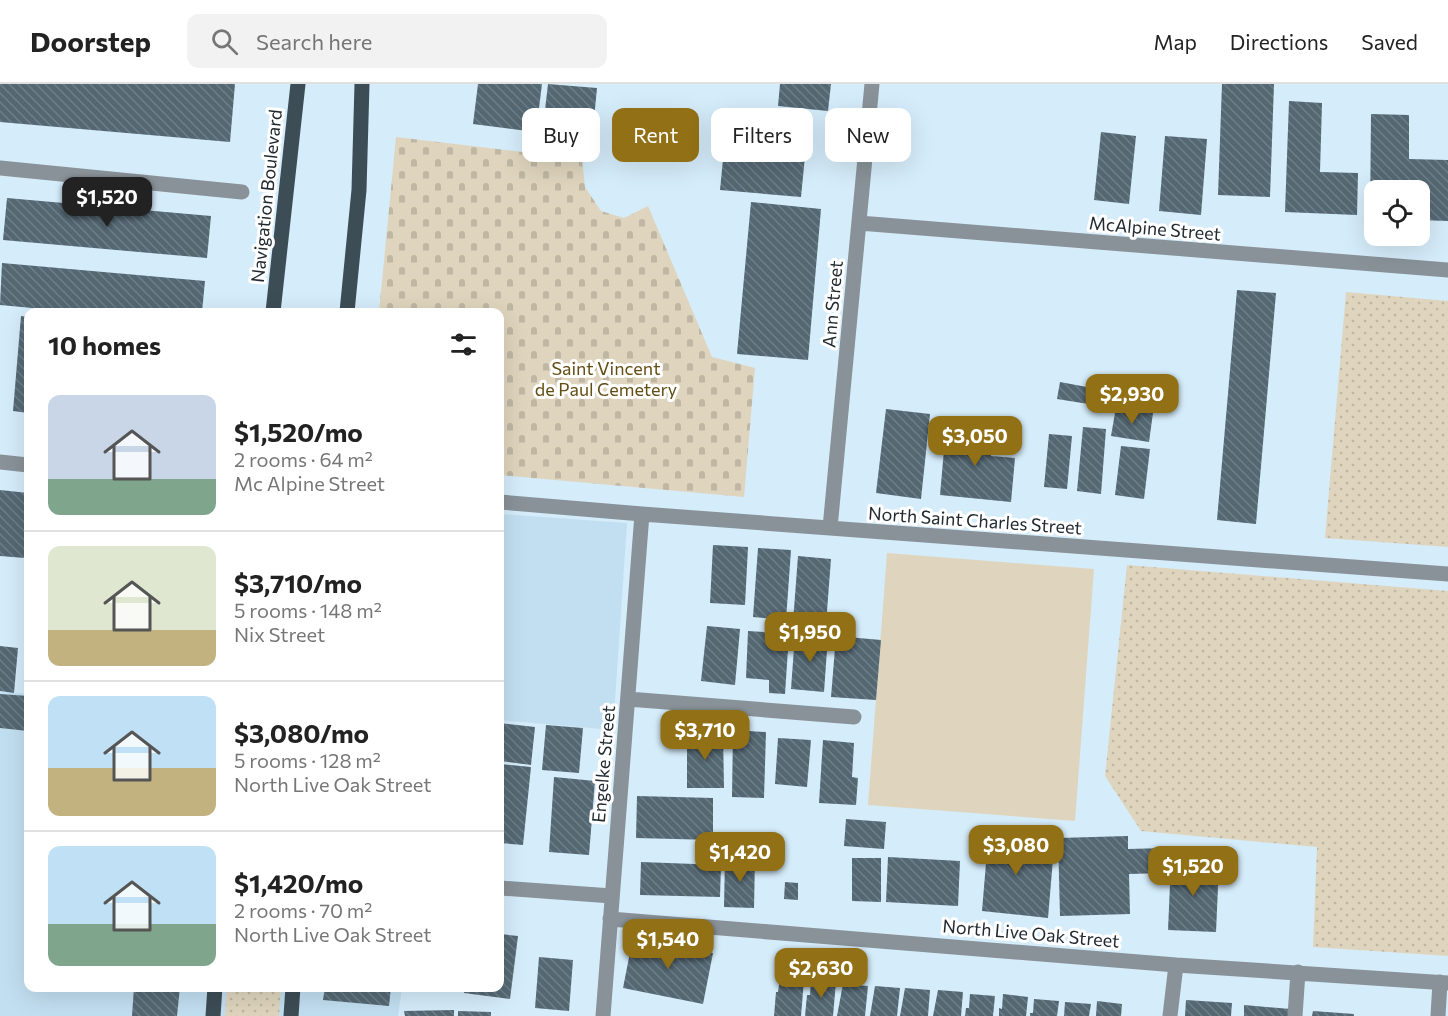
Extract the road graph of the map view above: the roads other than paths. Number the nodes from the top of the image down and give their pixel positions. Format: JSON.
{"nodes":[{"id":1,"x":298,"y":84,"type":"edge"},
{"id":2,"x":362,"y":84,"type":"edge"},
{"id":3,"x":872,"y":84,"type":"edge"},
{"id":4,"x":0,"y":168,"type":"edge"},
{"id":5,"x":242,"y":192,"type":"dead end"},
{"id":6,"x":859,"y":223,"type":"junction"},
{"id":7,"x":1448,"y":270,"type":"edge"},
{"id":8,"x":273,"y":308,"type":"edge"},
{"id":9,"x":347,"y":308,"type":"edge"},
{"id":10,"x":0,"y":462,"type":"edge"},
{"id":11,"x":24,"y":465,"type":"edge"},
{"id":12,"x":504,"y":502,"type":"edge"},
{"id":13,"x":642,"y":514,"type":"junction"},
{"id":14,"x":830,"y":528,"type":"junction"},
{"id":15,"x":1448,"y":574,"type":"edge"},
{"id":16,"x":628,"y":699,"type":"junction"},
{"id":17,"x":854,"y":717,"type":"dead end"},
{"id":18,"x":504,"y":888,"type":"edge"},
{"id":19,"x":612,"y":896,"type":"junction"},
{"id":20,"x":610,"y":919,"type":"junction"},
{"id":21,"x":1176,"y":964,"type":"junction"},
{"id":22,"x":1298,"y":972,"type":"junction"},
{"id":23,"x":1444,"y":982,"type":"edge"},
{"id":24,"x":215,"y":992,"type":"edge"},
{"id":25,"x":293,"y":992,"type":"edge"},
{"id":26,"x":213,"y":1016,"type":"edge"},
{"id":27,"x":291,"y":1016,"type":"edge"},
{"id":28,"x":603,"y":1016,"type":"edge"},
{"id":29,"x":1170,"y":1016,"type":"edge"},
{"id":30,"x":1295,"y":1016,"type":"edge"},
{"id":31,"x":1437,"y":1016,"type":"edge"}],
"edges":[{"from":1,"to":8,"type":"main road","name":"Navigation Boulevard"},
{"from":2,"to":9,"type":"main road"},
{"from":3,"to":6,"type":"street","name":"Ann Street"},
{"from":4,"to":5,"type":"street"},
{"from":6,"to":7,"type":"street","name":"McAlpine Street"},
{"from":6,"to":14,"type":"street","name":"Ann Street"},
{"from":10,"to":11,"type":"street"},
{"from":12,"to":13,"type":"street","name":"North Saint Charles Street"},
{"from":13,"to":14,"type":"street","name":"North Saint Charles Street"},
{"from":13,"to":16,"type":"street","name":"Engelke Street"},
{"from":14,"to":15,"type":"street","name":"North Saint Charles Street"},
{"from":16,"to":17,"type":"street"},
{"from":16,"to":19,"type":"street","name":"Engelke Street"},
{"from":18,"to":19,"type":"street"},
{"from":19,"to":20,"type":"street","name":"Engelke Street"},
{"from":20,"to":21,"type":"street","name":"North Live Oak Street"},
{"from":20,"to":28,"type":"street","name":"Engelke Street"},
{"from":21,"to":22,"type":"street","name":"North Live Oak Street"},
{"from":21,"to":29,"type":"street"},
{"from":22,"to":23,"type":"street","name":"North Live Oak Street"},
{"from":22,"to":30,"type":"street"},
{"from":23,"to":31,"type":"street"},
{"from":24,"to":26,"type":"main road"},
{"from":25,"to":27,"type":"main road"}]}
